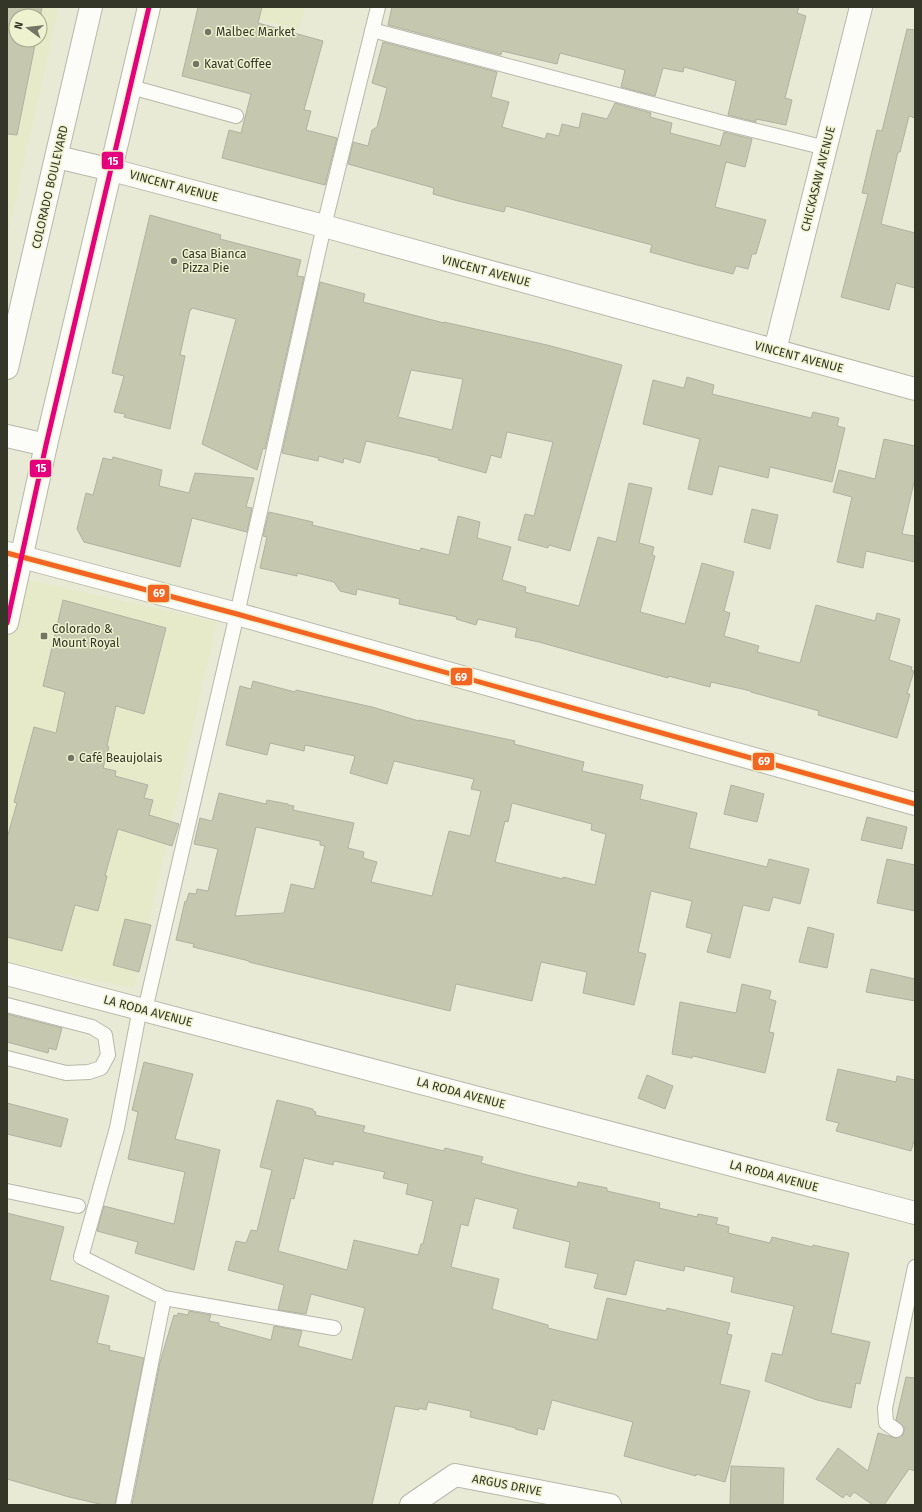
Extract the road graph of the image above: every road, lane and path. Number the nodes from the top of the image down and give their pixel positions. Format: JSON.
{"nodes":[{"id":1,"x":91,"y":7,"type":"edge"},
{"id":2,"x":149,"y":7,"type":"edge"},
{"id":3,"x":378,"y":7,"type":"edge"},
{"id":4,"x":861,"y":7,"type":"edge"},
{"id":5,"x":372,"y":30,"type":"junction"},
{"id":6,"x":131,"y":87,"type":"junction"},
{"id":7,"x":236,"y":116,"type":"dead end"},
{"id":8,"x":826,"y":148,"type":"junction"},
{"id":9,"x":57,"y":157,"type":"junction"},
{"id":10,"x":112,"y":170,"type":"junction"},
{"id":11,"x":324,"y":226,"type":"junction"},
{"id":12,"x":775,"y":350,"type":"junction"},
{"id":13,"x":7,"y":368,"type":"edge"},
{"id":14,"x":915,"y":389,"type":"edge"},
{"id":15,"x":7,"y":436,"type":"edge"},
{"id":16,"x":46,"y":445,"type":"junction"},
{"id":17,"x":14,"y":554,"type":"edge"},
{"id":18,"x":237,"y":614,"type":"junction"},
{"id":19,"x":7,"y":623,"type":"edge"},
{"id":20,"x":915,"y":804,"type":"edge"},
{"id":21,"x":7,"y":974,"type":"edge"},
{"id":22,"x":7,"y":1005,"type":"edge"},
{"id":23,"x":143,"y":1009,"type":"junction"},
{"id":24,"x":7,"y":1058,"type":"edge"},
{"id":25,"x":7,"y":1191,"type":"edge"},
{"id":26,"x":78,"y":1206,"type":"dead end"},
{"id":27,"x":915,"y":1213,"type":"edge"},
{"id":28,"x":915,"y":1267,"type":"edge"},
{"id":29,"x":164,"y":1298,"type":"junction"},
{"id":30,"x":334,"y":1328,"type":"dead end"},
{"id":31,"x":896,"y":1430,"type":"dead end"},
{"id":32,"x":123,"y":1505,"type":"edge"},
{"id":33,"x":411,"y":1505,"type":"edge"},
{"id":34,"x":610,"y":1505,"type":"edge"}],
"edges":[{"from":1,"to":9,"type":"street","name":"COLORADO BOULEVARD"},
{"from":2,"to":6,"type":"street"},
{"from":3,"to":5,"type":"lane"},
{"from":4,"to":8,"type":"street","name":"CHICKASAW AVENUE"},
{"from":5,"to":8,"type":"lane"},
{"from":5,"to":11,"type":"lane"},
{"from":6,"to":7,"type":"lane"},
{"from":6,"to":10,"type":"street"},
{"from":8,"to":12,"type":"street","name":"CHICKASAW AVENUE"},
{"from":9,"to":10,"type":"street","name":"VINCENT AVENUE"},
{"from":9,"to":13,"type":"street","name":"COLORADO BOULEVARD"},
{"from":10,"to":11,"type":"street","name":"VINCENT AVENUE"},
{"from":10,"to":16,"type":"street"},
{"from":11,"to":12,"type":"street","name":"VINCENT AVENUE"},
{"from":11,"to":18,"type":"lane"},
{"from":12,"to":14,"type":"street","name":"VINCENT AVENUE"},
{"from":15,"to":16,"type":"street"},
{"from":16,"to":17,"type":"street"},
{"from":17,"to":18,"type":"street"},
{"from":17,"to":19,"type":"street"},
{"from":18,"to":20,"type":"street"},
{"from":18,"to":23,"type":"lane"},
{"from":21,"to":23,"type":"street","name":"LA RODA AVENUE"},
{"from":22,"to":24,"type":"lane"},
{"from":23,"to":27,"type":"street","name":"LA RODA AVENUE"},
{"from":23,"to":29,"type":"lane"},
{"from":25,"to":26,"type":"lane"},
{"from":28,"to":31,"type":"lane"},
{"from":29,"to":30,"type":"lane"},
{"from":29,"to":32,"type":"lane"},
{"from":33,"to":34,"type":"street","name":"ARGUS DRIVE"}]}
